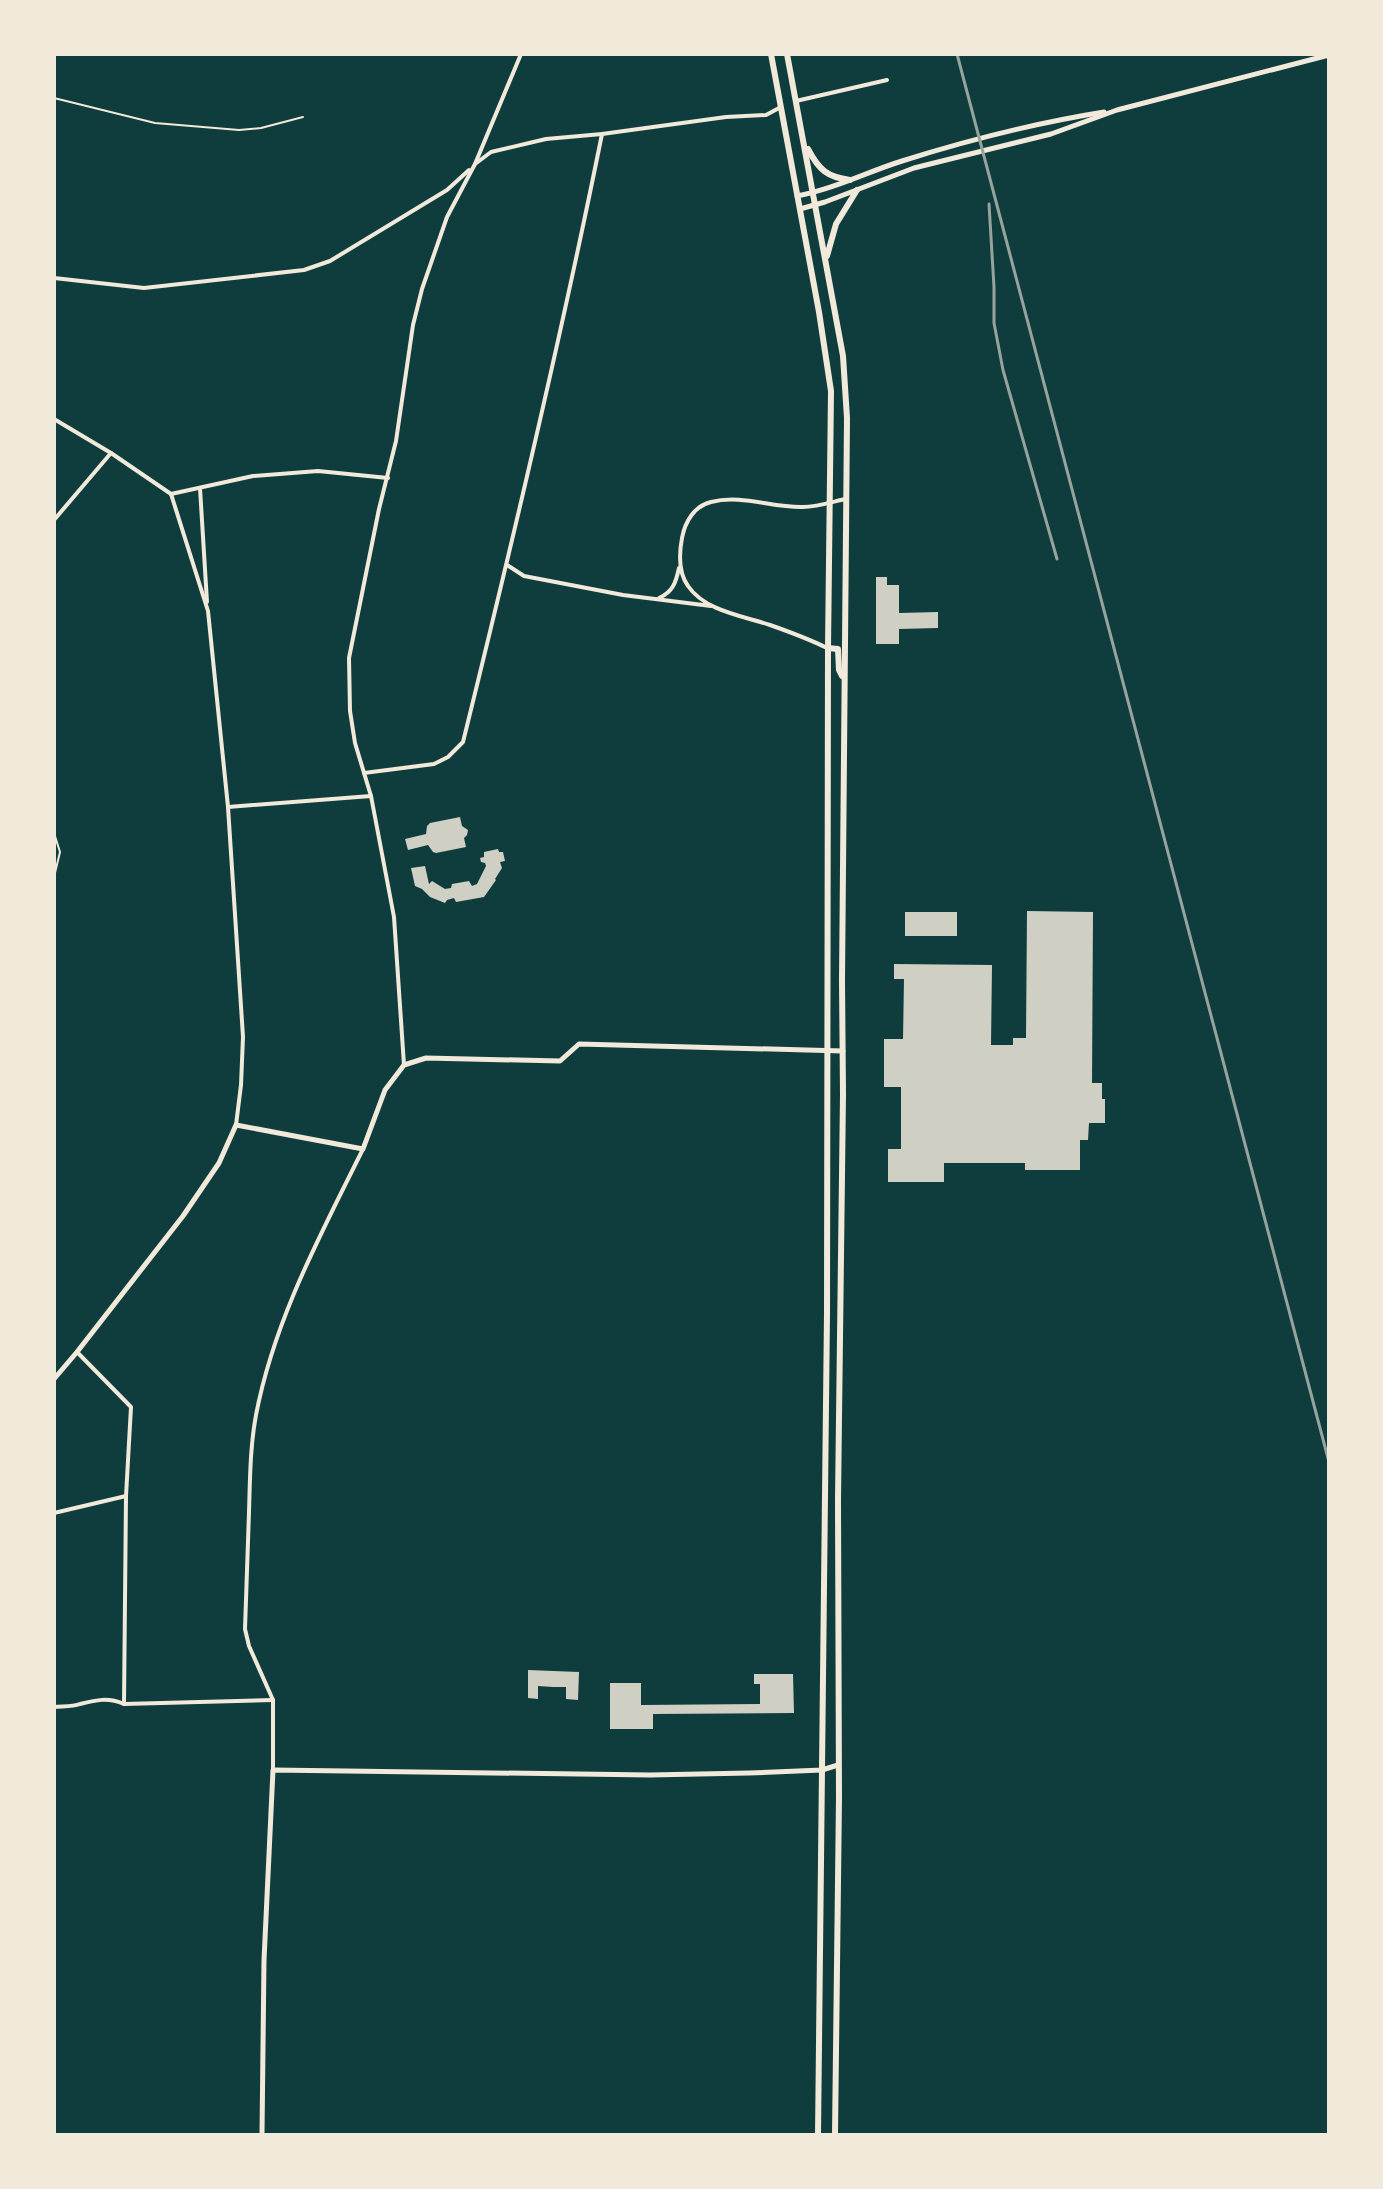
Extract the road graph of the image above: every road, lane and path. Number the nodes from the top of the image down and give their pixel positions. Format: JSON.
{"nodes":[{"id":1,"x":521,"y":54,"type":"edge"},
{"id":2,"x":771,"y":54,"type":"edge"},
{"id":3,"x":787,"y":54,"type":"edge"},
{"id":4,"x":1329,"y":55,"type":"edge"},
{"id":5,"x":887,"y":80,"type":"dead end"},
{"id":6,"x":54,"y":98,"type":"edge"},
{"id":7,"x":796,"y":101,"type":"junction"},
{"id":8,"x":781,"y":107,"type":"junction"},
{"id":9,"x":1117,"y":110,"type":"junction"},
{"id":10,"x":303,"y":117,"type":"dead end"},
{"id":11,"x":602,"y":134,"type":"junction"},
{"id":12,"x":803,"y":139,"type":"junction"},
{"id":13,"x":475,"y":164,"type":"junction"},
{"id":14,"x":850,"y":180,"type":"junction"},
{"id":15,"x":857,"y":190,"type":"junction"},
{"id":16,"x":813,"y":193,"type":"junction"},
{"id":17,"x":797,"y":196,"type":"junction"},
{"id":18,"x":816,"y":206,"type":"junction"},
{"id":19,"x":800,"y":209,"type":"junction"},
{"id":20,"x":827,"y":268,"type":"junction"},
{"id":21,"x":54,"y":278,"type":"edge"},
{"id":22,"x":54,"y":419,"type":"edge"},
{"id":23,"x":111,"y":453,"type":"junction"},
{"id":24,"x":388,"y":478,"type":"junction"},
{"id":25,"x":200,"y":488,"type":"junction"},
{"id":26,"x":171,"y":494,"type":"junction"},
{"id":27,"x":845,"y":499,"type":"junction"},
{"id":28,"x":828,"y":503,"type":"junction"},
{"id":29,"x":54,"y":520,"type":"edge"},
{"id":30,"x":507,"y":565,"type":"junction"},
{"id":31,"x":680,"y":565,"type":"junction"},
{"id":32,"x":657,"y":599,"type":"junction"},
{"id":33,"x":713,"y":606,"type":"junction"},
{"id":34,"x":208,"y":611,"type":"junction"},
{"id":35,"x":828,"y":648,"type":"junction"},
{"id":36,"x":844,"y":679,"type":"junction"},
{"id":37,"x":364,"y":773,"type":"junction"},
{"id":38,"x":371,"y":796,"type":"junction"},
{"id":39,"x":228,"y":807,"type":"junction"},
{"id":40,"x":54,"y":833,"type":"edge"},
{"id":41,"x":54,"y":877,"type":"edge"},
{"id":42,"x":828,"y":1050,"type":"junction"},
{"id":43,"x":843,"y":1051,"type":"junction"},
{"id":44,"x":404,"y":1065,"type":"junction"},
{"id":45,"x":236,"y":1125,"type":"junction"},
{"id":46,"x":363,"y":1149,"type":"junction"},
{"id":47,"x":77,"y":1352,"type":"junction"},
{"id":48,"x":54,"y":1379,"type":"edge"},
{"id":49,"x":126,"y":1496,"type":"junction"},
{"id":50,"x":54,"y":1513,"type":"edge"},
{"id":51,"x":273,"y":1700,"type":"junction"},
{"id":52,"x":124,"y":1704,"type":"junction"},
{"id":53,"x":54,"y":1707,"type":"edge"},
{"id":54,"x":838,"y":1765,"type":"junction"},
{"id":55,"x":273,"y":1770,"type":"junction"},
{"id":56,"x":822,"y":1770,"type":"junction"},
{"id":57,"x":262,"y":2135,"type":"edge"},
{"id":58,"x":818,"y":2135,"type":"edge"},
{"id":59,"x":835,"y":2135,"type":"edge"}],
"edges":[{"from":1,"to":13,"type":"street"},
{"from":2,"to":8,"type":"main road"},
{"from":3,"to":7,"type":"main road"},
{"from":4,"to":9,"type":"street"},
{"from":5,"to":7,"type":"street"},
{"from":6,"to":10,"type":"path"},
{"from":7,"to":12,"type":"main road"},
{"from":8,"to":11,"type":"street"},
{"from":8,"to":17,"type":"main road"},
{"from":9,"to":14,"type":"street"},
{"from":9,"to":15,"type":"street"},
{"from":11,"to":13,"type":"street"},
{"from":11,"to":30,"type":"street"},
{"from":12,"to":14,"type":"main road"},
{"from":12,"to":16,"type":"main road"},
{"from":13,"to":21,"type":"street"},
{"from":13,"to":24,"type":"street"},
{"from":14,"to":16,"type":"street"},
{"from":15,"to":18,"type":"street"},
{"from":15,"to":20,"type":"main road"},
{"from":16,"to":17,"type":"street"},
{"from":16,"to":18,"type":"main road"},
{"from":17,"to":19,"type":"main road"},
{"from":18,"to":19,"type":"street"},
{"from":18,"to":20,"type":"main road"},
{"from":19,"to":28,"type":"main road"},
{"from":20,"to":27,"type":"main road"},
{"from":22,"to":23,"type":"street"},
{"from":23,"to":26,"type":"street"},
{"from":23,"to":29,"type":"street"},
{"from":24,"to":25,"type":"street"},
{"from":24,"to":37,"type":"street"},
{"from":25,"to":26,"type":"street"},
{"from":25,"to":34,"type":"street"},
{"from":26,"to":34,"type":"street"},
{"from":27,"to":28,"type":"street"},
{"from":27,"to":36,"type":"main road"},
{"from":28,"to":31,"type":"street"},
{"from":28,"to":35,"type":"main road"},
{"from":30,"to":32,"type":"street"},
{"from":30,"to":37,"type":"street"},
{"from":31,"to":32,"type":"street"},
{"from":31,"to":33,"type":"street"},
{"from":32,"to":33,"type":"street"},
{"from":33,"to":35,"type":"street"},
{"from":34,"to":39,"type":"street"},
{"from":35,"to":36,"type":"main road"},
{"from":35,"to":42,"type":"main road"},
{"from":36,"to":43,"type":"main road"},
{"from":37,"to":38,"type":"street"},
{"from":38,"to":39,"type":"street"},
{"from":38,"to":44,"type":"street"},
{"from":39,"to":45,"type":"street"},
{"from":40,"to":41,"type":"path"},
{"from":42,"to":43,"type":"street"},
{"from":42,"to":44,"type":"street"},
{"from":42,"to":56,"type":"main road"},
{"from":43,"to":54,"type":"main road"},
{"from":44,"to":46,"type":"street"},
{"from":45,"to":46,"type":"street"},
{"from":45,"to":47,"type":"street"},
{"from":46,"to":51,"type":"street"},
{"from":47,"to":48,"type":"street"},
{"from":47,"to":49,"type":"street"},
{"from":49,"to":50,"type":"street"},
{"from":49,"to":52,"type":"street"},
{"from":51,"to":52,"type":"street"},
{"from":51,"to":55,"type":"street"},
{"from":52,"to":53,"type":"street"},
{"from":54,"to":56,"type":"street"},
{"from":54,"to":59,"type":"main road"},
{"from":55,"to":56,"type":"street"},
{"from":55,"to":57,"type":"street"},
{"from":56,"to":58,"type":"main road"}]}
